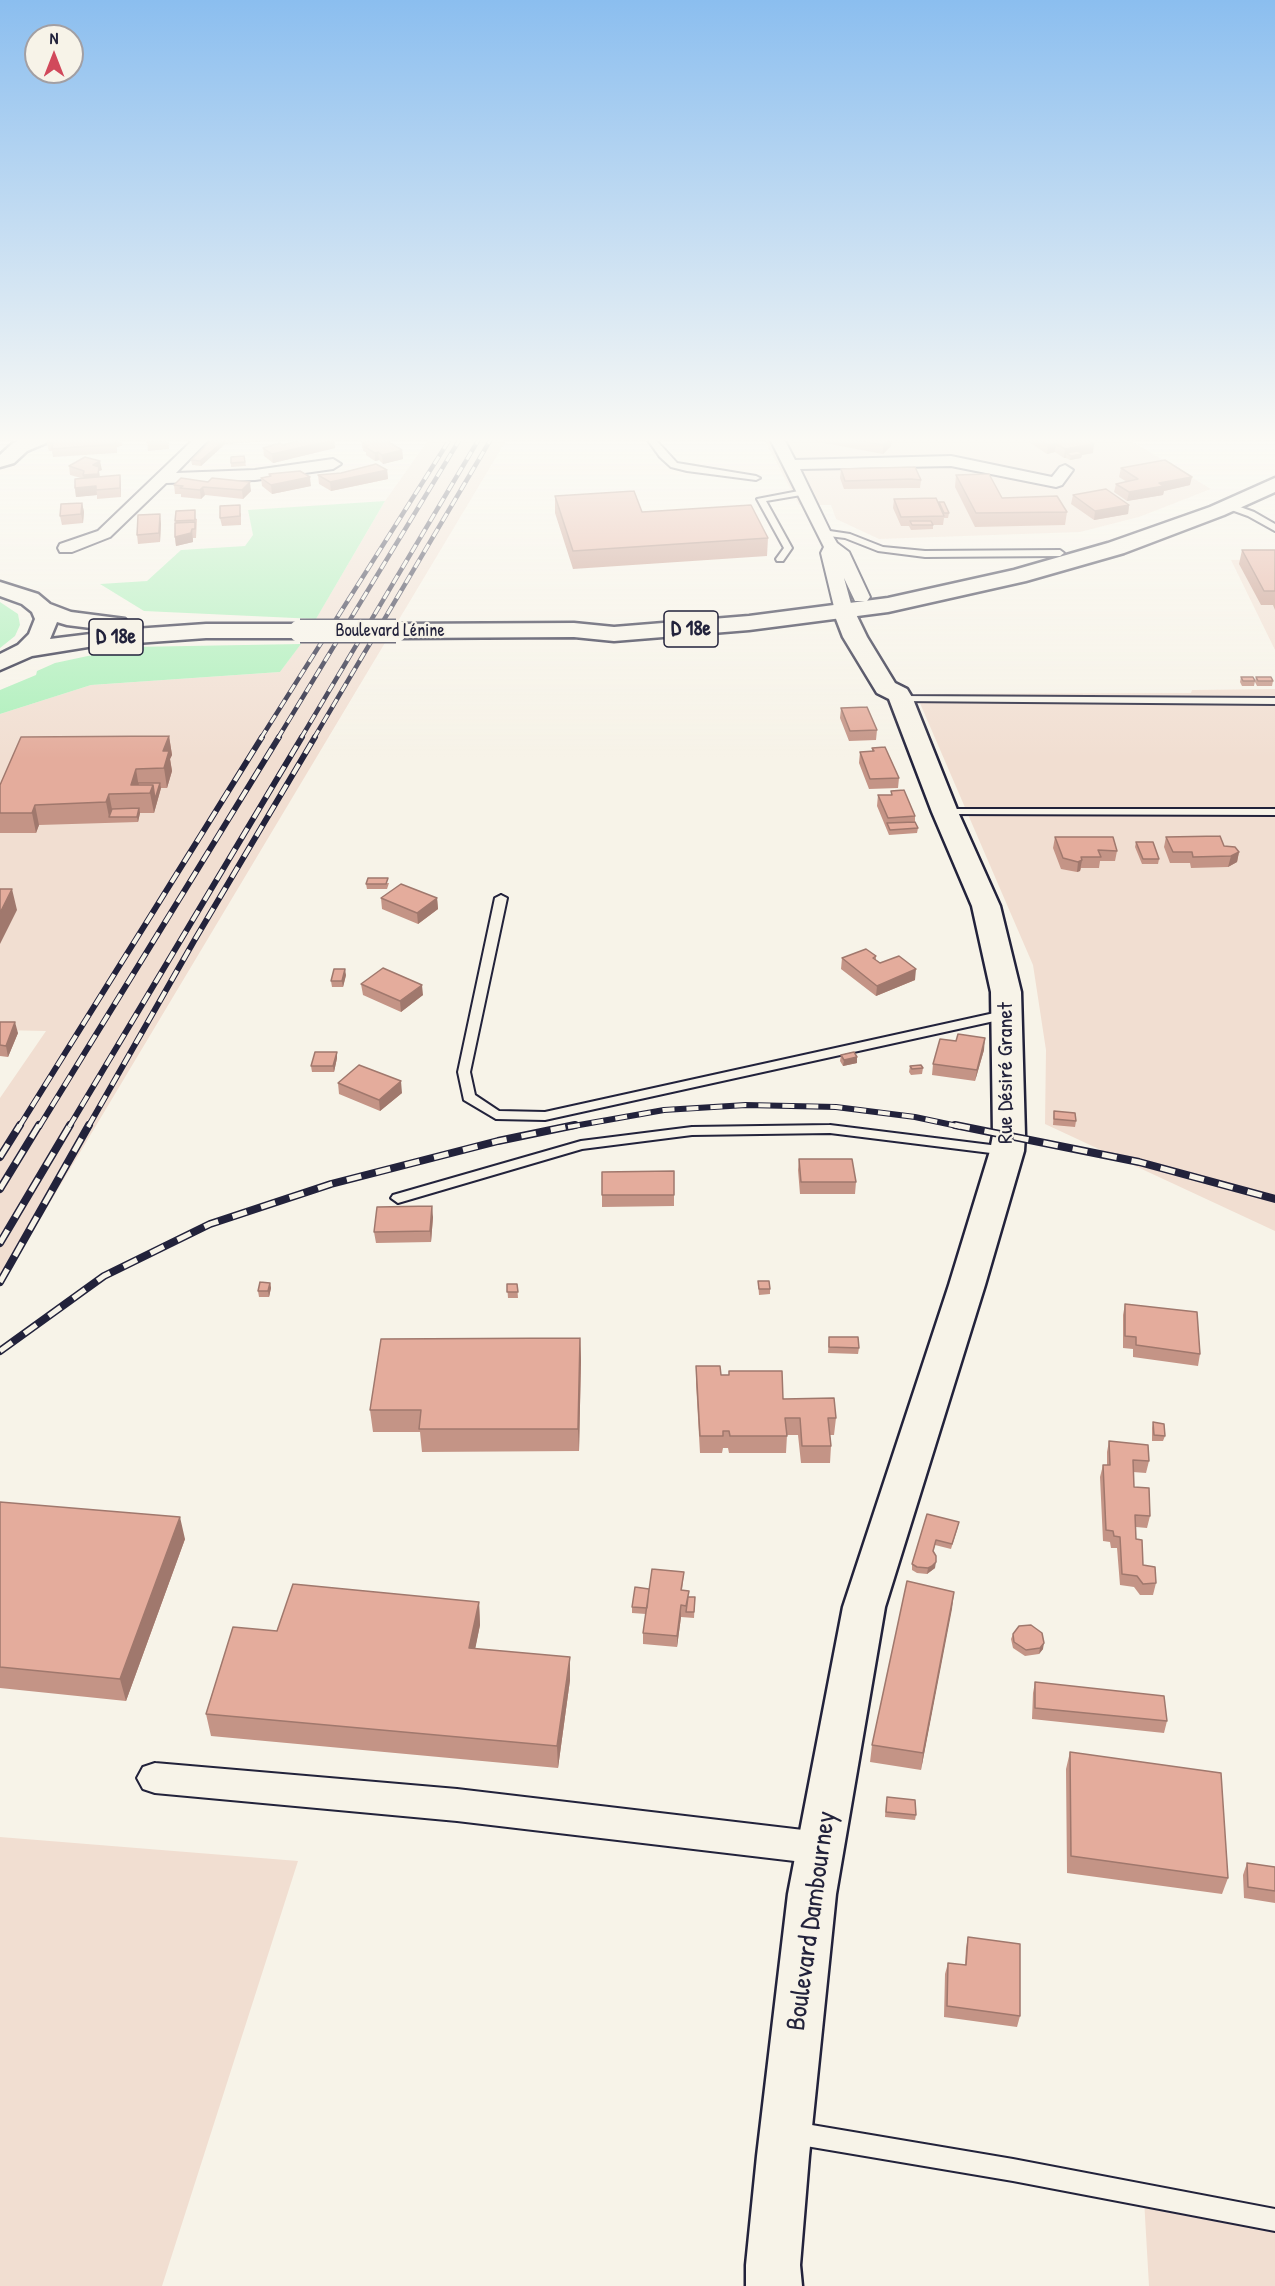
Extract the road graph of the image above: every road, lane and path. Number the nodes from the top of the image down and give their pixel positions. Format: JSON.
{"nodes":[{"id":1,"x":72,"y":546,"type":"edge"},
{"id":2,"x":787,"y":546,"type":"edge"},
{"id":3,"x":828,"y":546,"type":"edge"},
{"id":4,"x":872,"y":546,"type":"edge"},
{"id":5,"x":1085,"y":546,"type":"edge"},
{"id":6,"x":1122,"y":546,"type":"edge"},
{"id":7,"x":66,"y":548,"type":"dead end"},
{"id":8,"x":1060,"y":553,"type":"junction"},
{"id":9,"x":780,"y":559,"type":"dead end"},
{"id":10,"x":2,"y":586,"type":"edge"},
{"id":11,"x":853,"y":604,"type":"junction"},
{"id":12,"x":42,"y":609,"type":"junction"},
{"id":13,"x":206,"y":631,"type":"junction"},
{"id":14,"x":26,"y":650,"type":"junction"},
{"id":15,"x":0,"y":663,"type":"edge"},
{"id":16,"x":900,"y":696,"type":"junction"},
{"id":17,"x":1275,"y":702,"type":"edge"},
{"id":18,"x":945,"y":812,"type":"junction"},
{"id":19,"x":1275,"y":812,"type":"edge"},
{"id":20,"x":501,"y":898,"type":"dead end"},
{"id":21,"x":1008,"y":1014,"type":"junction"},
{"id":22,"x":1006,"y":1151,"type":"junction"},
{"id":23,"x":398,"y":1198,"type":"dead end"},
{"id":24,"x":878,"y":1560,"type":"joint"},
{"id":25,"x":155,"y":1778,"type":"dead end"},
{"id":26,"x":820,"y":1848,"type":"junction"},
{"id":27,"x":786,"y":2131,"type":"junction"},
{"id":28,"x":1275,"y":2220,"type":"edge"},
{"id":29,"x":774,"y":2286,"type":"edge"}],
"edges":[{"from":1,"to":7,"type":"street"},
{"from":2,"to":9,"type":"lane"},
{"from":3,"to":11,"type":"street","name":"Rue Désiré Granet"},
{"from":4,"to":8,"type":"lane"},
{"from":5,"to":8,"type":"main road","name":"Boulevard Lénine","number":"D 18e"},
{"from":6,"to":11,"type":"main road","name":"Boulevard Lénine","number":"D 18e"},
{"from":8,"to":11,"type":"main road","name":"Boulevard Lénine","number":"D 18e"},
{"from":10,"to":12,"type":"main road","name":"Boulevard Lénine"},
{"from":11,"to":13,"type":"main road","name":"Boulevard Lénine","number":"D 18e","bridge":true},
{"from":11,"to":16,"type":"main road","name":"Rue Désiré Granet"},
{"from":11,"to":16,"type":"main road","name":"Rue Désiré Granet"},
{"from":12,"to":13,"type":"main road","name":"Boulevard Lénine","number":"D 18e"},
{"from":12,"to":14,"type":"main road"},
{"from":13,"to":14,"type":"main road","name":"Boulevard Lénine","number":"D 18e"},
{"from":14,"to":15,"type":"main road"},
{"from":16,"to":17,"type":"lane"},
{"from":16,"to":18,"type":"main road","name":"Rue Désiré Granet"},
{"from":18,"to":19,"type":"lane"},
{"from":18,"to":21,"type":"main road","name":"Rue Désiré Granet"},
{"from":20,"to":21,"type":"lane"},
{"from":21,"to":22,"type":"main road","name":"Rue Désiré Granet"},
{"from":22,"to":23,"type":"lane"},
{"from":22,"to":24,"type":"main road","name":"Rue Désiré Granet"},
{"from":24,"to":26,"type":"main road","name":"Boulevard Dambourney"},
{"from":25,"to":26,"type":"street"},
{"from":26,"to":27,"type":"main road","name":"Boulevard Dambourney"},
{"from":27,"to":28,"type":"lane"},
{"from":27,"to":29,"type":"main road","name":"Boulevard Dambourney"}]}
